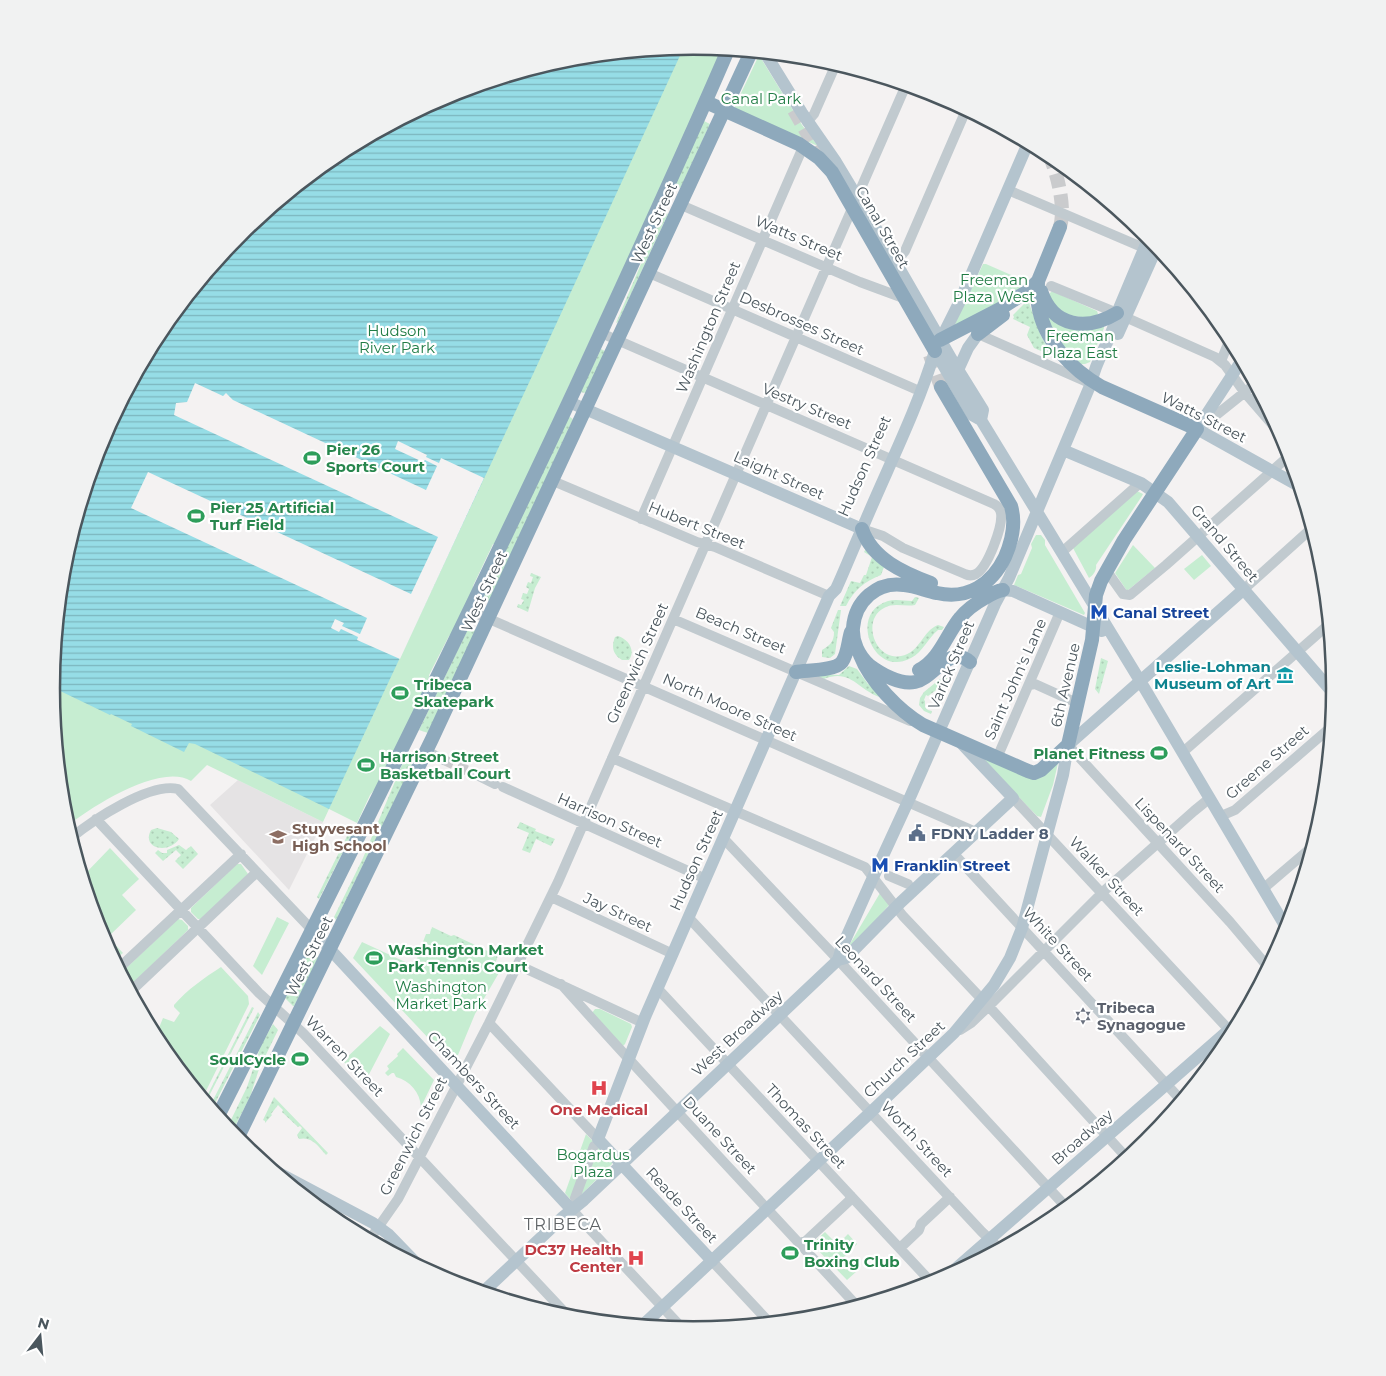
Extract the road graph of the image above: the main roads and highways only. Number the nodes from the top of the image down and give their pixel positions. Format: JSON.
{"nodes":[{"id":1,"x":726,"y":56,"type":"edge"},
{"id":2,"x":749,"y":57,"type":"edge"},
{"id":3,"x":769,"y":59,"type":"edge"},
{"id":4,"x":706,"y":102,"type":"junction"},
{"id":5,"x":725,"y":111,"type":"junction"},
{"id":6,"x":1025,"y":150,"type":"edge"},
{"id":7,"x":856,"y":202,"type":"junction"},
{"id":8,"x":1060,"y":227,"type":"tunnel mouth"},
{"id":9,"x":1152,"y":252,"type":"edge"},
{"id":10,"x":1039,"y":286,"type":"junction"},
{"id":11,"x":1121,"y":315,"type":"junction"},
{"id":12,"x":978,"y":334,"type":"joint"},
{"id":13,"x":938,"y":346,"type":"junction"},
{"id":14,"x":1238,"y":367,"type":"edge"},
{"id":15,"x":954,"y":372,"type":"junction"},
{"id":16,"x":1092,"y":382,"type":"junction"},
{"id":17,"x":941,"y":387,"type":"tunnel mouth"},
{"id":18,"x":918,"y":391,"type":"junction"},
{"id":19,"x":569,"y":402,"type":"junction"},
{"id":20,"x":586,"y":410,"type":"junction"},
{"id":21,"x":1197,"y":430,"type":"junction"},
{"id":22,"x":1063,"y":450,"type":"junction"},
{"id":23,"x":1291,"y":482,"type":"edge"},
{"id":24,"x":1155,"y":492,"type":"junction"},
{"id":25,"x":1037,"y":509,"type":"junction"},
{"id":26,"x":858,"y":528,"type":"junction"},
{"id":27,"x":1003,"y":590,"type":"junction"},
{"id":28,"x":1243,"y":590,"type":"junction"},
{"id":29,"x":973,"y":591,"type":"junction"},
{"id":30,"x":1095,"y":607,"type":"junction"},
{"id":31,"x":854,"y":619,"type":"junction"},
{"id":32,"x":1094,"y":627,"type":"junction"},
{"id":33,"x":1112,"y":636,"type":"junction"},
{"id":34,"x":860,"y":655,"type":"junction"},
{"id":35,"x":970,"y":662,"type":"junction"},
{"id":36,"x":796,"y":672,"type":"junction"},
{"id":37,"x":880,"y":672,"type":"junction"},
{"id":38,"x":1140,"y":681,"type":"junction"},
{"id":39,"x":1326,"y":685,"type":"edge"},
{"id":40,"x":939,"y":732,"type":"junction"},
{"id":41,"x":958,"y":740,"type":"junction"},
{"id":42,"x":1068,"y":745,"type":"junction"},
{"id":43,"x":1013,"y":798,"type":"joint"},
{"id":44,"x":1282,"y":920,"type":"edge"},
{"id":45,"x":313,"y":931,"type":"junction"},
{"id":46,"x":330,"y":950,"type":"junction"},
{"id":47,"x":838,"y":960,"type":"junction"},
{"id":48,"x":954,"y":1032,"type":"joint"},
{"id":49,"x":1216,"y":1044,"type":"edge"},
{"id":50,"x":221,"y":1110,"type":"edge"},
{"id":51,"x":241,"y":1131,"type":"edge"},
{"id":52,"x":596,"y":1142,"type":"joint"},
{"id":53,"x":622,"y":1164,"type":"junction"},
{"id":54,"x":305,"y":1187,"type":"edge"},
{"id":55,"x":574,"y":1204,"type":"junction"},
{"id":56,"x":405,"y":1252,"type":"edge"},
{"id":57,"x":966,"y":1259,"type":"edge"},
{"id":58,"x":712,"y":1261,"type":"junction"},
{"id":59,"x":489,"y":1287,"type":"edge"},
{"id":60,"x":649,"y":1320,"type":"edge"}],
"edges":[{"from":1,"to":4,"type":"highway","name":"West Street"},
{"from":2,"to":5,"type":"highway","name":"West Street"},
{"from":3,"to":7,"type":"main road","name":"Canal Street"},
{"from":4,"to":5,"type":"highway","name":"Canal Street"},
{"from":4,"to":19,"type":"highway","name":"West Street"},
{"from":5,"to":7,"type":"highway","name":"Canal Street"},
{"from":5,"to":20,"type":"highway","name":"West Street"},
{"from":6,"to":13,"type":"main road","name":"Hudson Street"},
{"from":7,"to":13,"type":"highway","name":"Canal Street"},
{"from":7,"to":13,"type":"main road","name":"Canal Street"},
{"from":8,"to":10,"type":"highway"},
{"from":9,"to":11,"type":"main road","name":"Varick Street"},
{"from":10,"to":11,"type":"highway"},
{"from":10,"to":12,"type":"highway"},
{"from":10,"to":13,"type":"highway"},
{"from":10,"to":16,"type":"highway"},
{"from":11,"to":16,"type":"main road","name":"Varick Street"},
{"from":12,"to":15,"type":"main road"},
{"from":13,"to":15,"type":"main road","name":"Canal Street"},
{"from":13,"to":18,"type":"main road","name":"Hudson Street"},
{"from":14,"to":21,"type":"main road","name":"6th Avenue"},
{"from":15,"to":18,"type":"main road"},
{"from":15,"to":25,"type":"main road","name":"Canal Street"},
{"from":16,"to":21,"type":"highway","name":"Watts Street"},
{"from":16,"to":22,"type":"main road","name":"Varick Street"},
{"from":17,"to":29,"type":"highway"},
{"from":18,"to":26,"type":"main road","name":"Hudson Street"},
{"from":19,"to":20,"type":"main road","name":"Laight Street"},
{"from":19,"to":45,"type":"highway","name":"West Street"},
{"from":20,"to":26,"type":"main road","name":"Laight Street"},
{"from":20,"to":46,"type":"highway","name":"West Street"},
{"from":21,"to":23,"type":"main road","name":"Watts Street"},
{"from":21,"to":24,"type":"highway","name":"6th Avenue"},
{"from":22,"to":24,"type":"main road","name":"Grand Street"},
{"from":22,"to":25,"type":"main road","name":"Varick Street"},
{"from":24,"to":28,"type":"main road","name":"Grand Street"},
{"from":24,"to":30,"type":"highway","name":"6th Avenue"},
{"from":25,"to":27,"type":"main road","name":"Varick Street"},
{"from":25,"to":30,"type":"main road","name":"Canal Street"},
{"from":26,"to":29,"type":"highway"},
{"from":26,"to":36,"type":"main road","name":"Hudson Street"},
{"from":27,"to":32,"type":"main road"},
{"from":27,"to":35,"type":"main road","name":"Varick Street"},
{"from":27,"to":37,"type":"highway"},
{"from":28,"to":38,"type":"main road"},
{"from":28,"to":39,"type":"main road","name":"Grand Street"},
{"from":29,"to":31,"type":"highway"},
{"from":30,"to":32,"type":"highway","name":"6th Avenue"},
{"from":30,"to":33,"type":"main road","name":"Canal Street"},
{"from":31,"to":34,"type":"highway"},
{"from":31,"to":36,"type":"highway"},
{"from":32,"to":33,"type":"main road"},
{"from":32,"to":42,"type":"highway","name":"6th Avenue"},
{"from":33,"to":38,"type":"main road","name":"Canal Street"},
{"from":34,"to":37,"type":"highway"},
{"from":34,"to":40,"type":"highway"},
{"from":35,"to":37,"type":"highway"},
{"from":35,"to":40,"type":"main road","name":"Varick Street"},
{"from":36,"to":52,"type":"main road","name":"Hudson Street"},
{"from":38,"to":42,"type":"main road"},
{"from":38,"to":44,"type":"main road","name":"Canal Street"},
{"from":40,"to":41,"type":"highway"},
{"from":40,"to":47,"type":"main road","name":"Varick Street"},
{"from":41,"to":42,"type":"highway"},
{"from":41,"to":43,"type":"main road","name":"Walker Street"},
{"from":42,"to":48,"type":"main road","name":"6th Avenue"},
{"from":43,"to":47,"type":"main road","name":"West Broadway"},
{"from":45,"to":46,"type":"main road","name":"Chambers Street"},
{"from":45,"to":50,"type":"highway","name":"West Street"},
{"from":46,"to":51,"type":"highway","name":"West Street"},
{"from":46,"to":55,"type":"main road","name":"Chambers Street"},
{"from":47,"to":53,"type":"main road","name":"West Broadway"},
{"from":48,"to":58,"type":"main road","name":"Church Street"},
{"from":49,"to":57,"type":"main road","name":"Broadway"},
{"from":52,"to":53,"type":"main road","name":"Reade Street"},
{"from":53,"to":55,"type":"main road","name":"West Broadway"},
{"from":53,"to":58,"type":"main road","name":"Reade Street"},
{"from":54,"to":56,"type":"main road"},
{"from":55,"to":59,"type":"main road","name":"West Broadway"},
{"from":58,"to":60,"type":"main road","name":"Church Street"}]}
